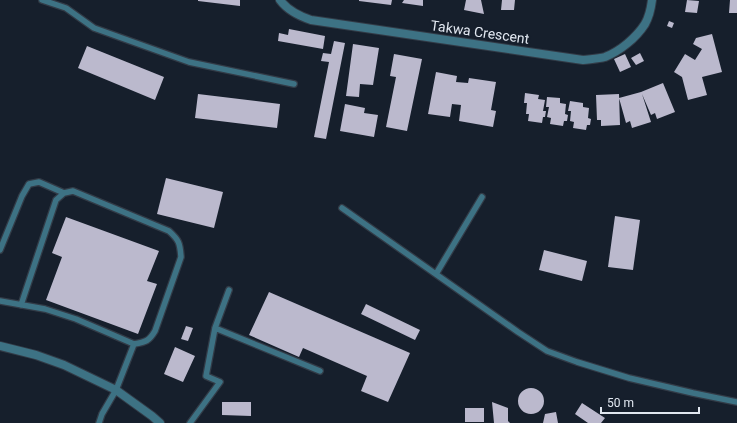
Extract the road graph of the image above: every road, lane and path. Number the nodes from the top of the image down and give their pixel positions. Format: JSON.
{"nodes":[{"id":1,"x":42,"y":0,"type":"edge"},
{"id":2,"x":280,"y":0,"type":"edge"},
{"id":3,"x":652,"y":0,"type":"edge"},
{"id":4,"x":294,"y":84,"type":"dead end"},
{"id":5,"x":64,"y":192,"type":"junction"},
{"id":6,"x":482,"y":197,"type":"dead end"},
{"id":7,"x":342,"y":208,"type":"dead end"},
{"id":8,"x":0,"y":250,"type":"edge"},
{"id":9,"x":436,"y":274,"type":"junction"},
{"id":10,"x":229,"y":290,"type":"dead end"},
{"id":11,"x":0,"y":302,"type":"edge"},
{"id":12,"x":21,"y":305,"type":"junction"},
{"id":13,"x":215,"y":328,"type":"junction"},
{"id":14,"x":134,"y":344,"type":"junction"},
{"id":15,"x":0,"y":346,"type":"edge"},
{"id":16,"x":320,"y":371,"type":"dead end"},
{"id":17,"x":116,"y":390,"type":"junction"},
{"id":18,"x":737,"y":402,"type":"edge"},
{"id":19,"x":99,"y":423,"type":"edge"},
{"id":20,"x":160,"y":423,"type":"edge"},
{"id":21,"x":190,"y":423,"type":"edge"}],
"edges":[{"from":1,"to":4,"type":"lane"},
{"from":2,"to":3,"type":"street","name":"Takwa Crescent"},
{"from":5,"to":8,"type":"lane"},
{"from":5,"to":12,"type":"lane"},
{"from":5,"to":14,"type":"lane"},
{"from":6,"to":9,"type":"lane"},
{"from":7,"to":9,"type":"lane"},
{"from":9,"to":18,"type":"lane"},
{"from":10,"to":13,"type":"lane"},
{"from":11,"to":12,"type":"lane"},
{"from":12,"to":14,"type":"lane"},
{"from":13,"to":16,"type":"lane"},
{"from":13,"to":21,"type":"lane"},
{"from":14,"to":17,"type":"lane"},
{"from":15,"to":17,"type":"street"},
{"from":17,"to":19,"type":"lane"},
{"from":17,"to":20,"type":"street"}]}
